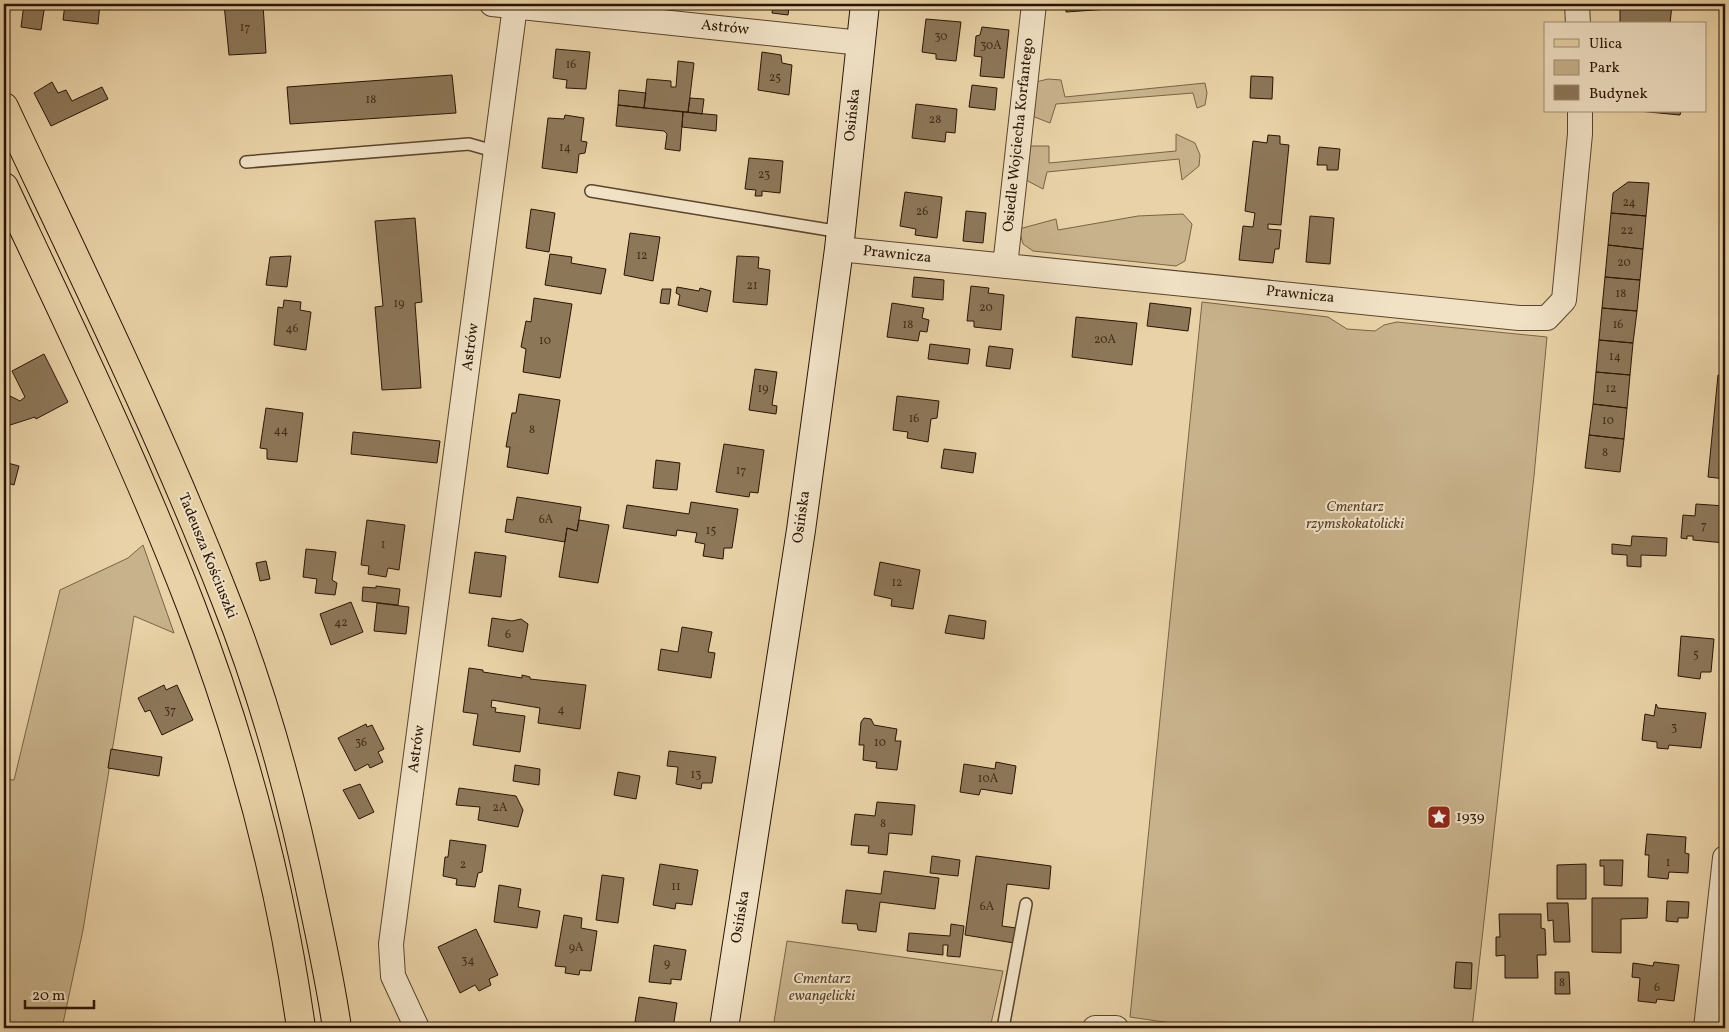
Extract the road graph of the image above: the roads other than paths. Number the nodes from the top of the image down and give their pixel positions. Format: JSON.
{"nodes":[{"id":1,"x":865,"y":4,"type":"edge"},
{"id":2,"x":1034,"y":4,"type":"edge"},
{"id":3,"x":1577,"y":4,"type":"edge"},
{"id":4,"x":504,"y":5,"type":"edge"},
{"id":5,"x":584,"y":9,"type":"edge"},
{"id":6,"x":1578,"y":22,"type":"edge"},
{"id":7,"x":861,"y":43,"type":"junction"},
{"id":8,"x":4,"y":107,"type":"edge"},
{"id":9,"x":1580,"y":112,"type":"edge"},
{"id":10,"x":497,"y":152,"type":"junction"},
{"id":11,"x":246,"y":162,"type":"dead end"},
{"id":12,"x":4,"y":187,"type":"edge"},
{"id":13,"x":591,"y":191,"type":"dead end"},
{"id":14,"x":840,"y":241,"type":"junction"},
{"id":15,"x":1005,"y":266,"type":"junction"},
{"id":16,"x":1725,"y":858,"type":"edge"},
{"id":17,"x":1026,"y":904,"type":"dead end"},
{"id":18,"x":338,"y":1027,"type":"edge"},
{"id":19,"x":301,"y":1028,"type":"edge"},
{"id":20,"x":417,"y":1028,"type":"edge"},
{"id":21,"x":724,"y":1028,"type":"edge"},
{"id":22,"x":1003,"y":1028,"type":"edge"},
{"id":23,"x":1095,"y":1028,"type":"edge"},
{"id":24,"x":1116,"y":1028,"type":"edge"},
{"id":25,"x":1706,"y":1028,"type":"edge"}],
"edges":[{"from":1,"to":7,"type":"street","name":"Osińska"},
{"from":2,"to":15,"type":"street","name":"Osiedle Wojciecha Korfantego"},
{"from":3,"to":6,"type":"street"},
{"from":4,"to":5,"type":"street","name":"Astrów"},
{"from":4,"to":10,"type":"street","name":"Astrów"},
{"from":5,"to":7,"type":"street","name":"Astrów"},
{"from":7,"to":14,"type":"street","name":"Osińska"},
{"from":8,"to":18,"type":"main road","name":"Tadeusza Kościuszki"},
{"from":9,"to":15,"type":"street","name":"Prawnicza"},
{"from":10,"to":11,"type":"lane"},
{"from":10,"to":20,"type":"street","name":"Astrów"},
{"from":12,"to":19,"type":"main road"},
{"from":13,"to":14,"type":"lane"},
{"from":14,"to":15,"type":"street","name":"Prawnicza"},
{"from":14,"to":21,"type":"street","name":"Osińska"},
{"from":16,"to":25,"type":"street"},
{"from":17,"to":22,"type":"lane"},
{"from":23,"to":24,"type":"street"}]}
